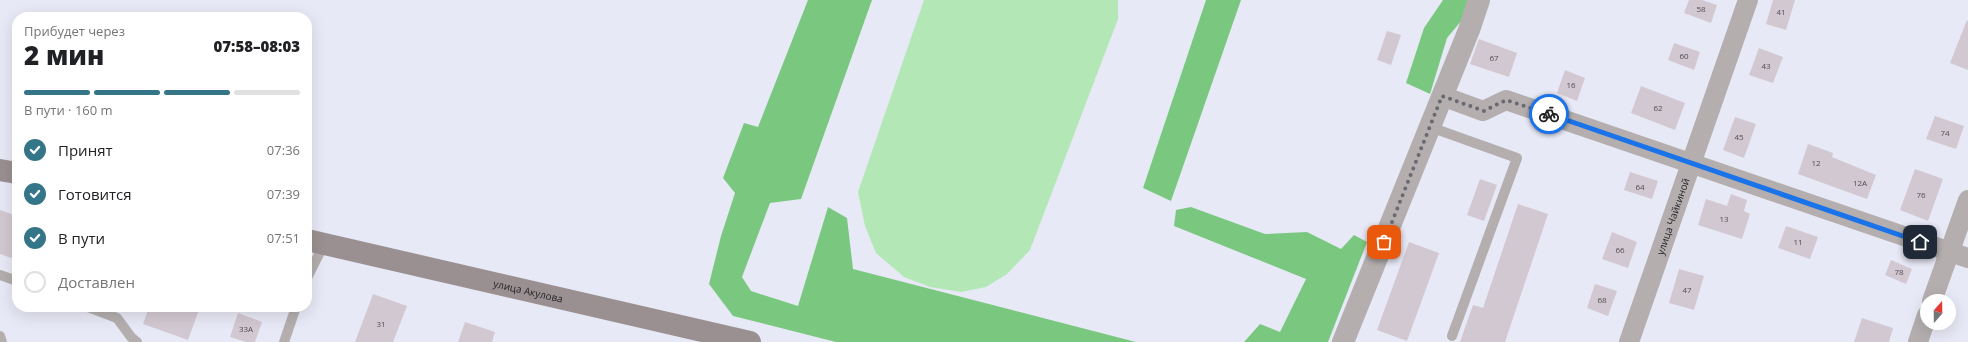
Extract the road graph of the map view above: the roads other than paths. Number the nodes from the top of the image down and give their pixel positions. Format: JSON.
{"nodes":[{"id":1,"x":1479,"y":0,"type":"edge"},
{"id":2,"x":1748,"y":0,"type":"edge"},
{"id":3,"x":1442,"y":96,"type":"junction"},
{"id":4,"x":1430,"y":127,"type":"junction"},
{"id":5,"x":1691,"y":163,"type":"junction"},
{"id":6,"x":0,"y":170,"type":"edge"},
{"id":7,"x":12,"y":173,"type":"edge"},
{"id":8,"x":1968,"y":200,"type":"edge"},
{"id":9,"x":316,"y":242,"type":"edge"},
{"id":10,"x":1949,"y":252,"type":"junction"},
{"id":11,"x":312,"y":258,"type":"edge"},
{"id":12,"x":1968,"y":258,"type":"edge"},
{"id":13,"x":0,"y":275,"type":"edge"},
{"id":14,"x":12,"y":279,"type":"edge"},
{"id":15,"x":1934,"y":294,"type":"edge"},
{"id":16,"x":101,"y":312,"type":"edge"},
{"id":17,"x":294,"y":312,"type":"edge"},
{"id":18,"x":1922,"y":330,"type":"edge"},
{"id":19,"x":0,"y":336,"type":"edge"},
{"id":20,"x":1452,"y":336,"type":"dead end"},
{"id":21,"x":2,"y":342,"type":"edge"},
{"id":22,"x":137,"y":342,"type":"edge"},
{"id":23,"x":284,"y":342,"type":"edge"},
{"id":24,"x":750,"y":342,"type":"edge"},
{"id":25,"x":1343,"y":342,"type":"edge"},
{"id":26,"x":1629,"y":342,"type":"edge"},
{"id":27,"x":1918,"y":342,"type":"edge"}],
"edges":[{"from":1,"to":3,"type":"street"},
{"from":2,"to":5,"type":"street","name":"улица Чайкиной"},
{"from":3,"to":4,"type":"street"},
{"from":3,"to":5,"type":"street"},
{"from":4,"to":20,"type":"lane"},
{"from":4,"to":25,"type":"street"},
{"from":5,"to":10,"type":"street"},
{"from":5,"to":26,"type":"street","name":"улица Чайкиной"},
{"from":6,"to":7,"type":"main road"},
{"from":8,"to":10,"type":"street"},
{"from":9,"to":11,"type":"lane"},
{"from":9,"to":24,"type":"main road","name":"улица Акулова"},
{"from":10,"to":12,"type":"street"},
{"from":10,"to":15,"type":"street"},
{"from":13,"to":14,"type":"lane"},
{"from":16,"to":22,"type":"lane"},
{"from":17,"to":23,"type":"lane"},
{"from":18,"to":27,"type":"street"},
{"from":19,"to":21,"type":"lane"}]}
